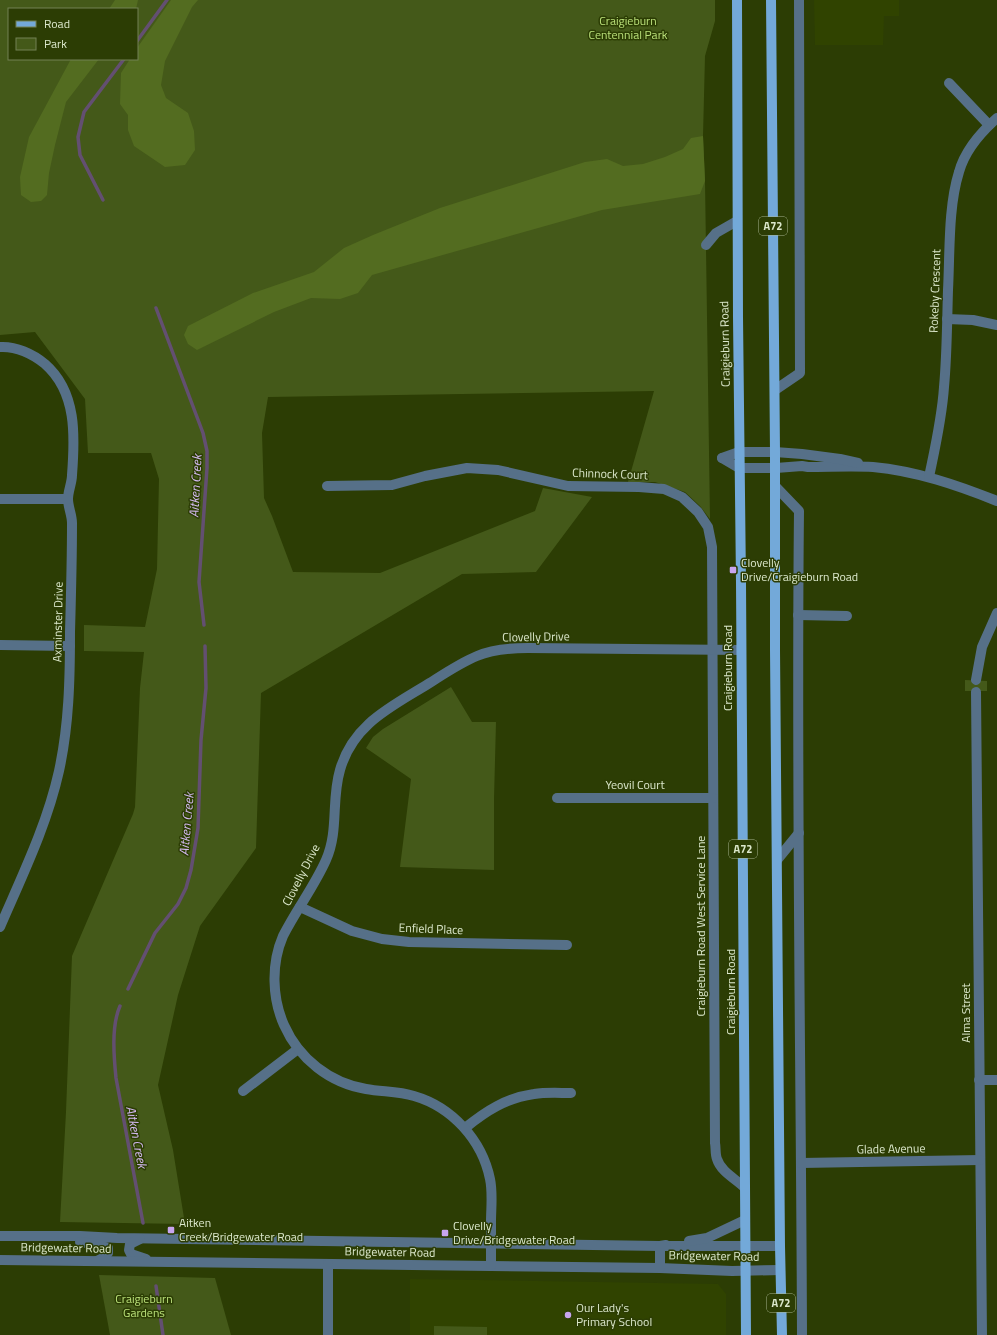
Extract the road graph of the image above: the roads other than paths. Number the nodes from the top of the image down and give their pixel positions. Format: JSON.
{"nodes":[{"id":1,"x":737,"y":0,"type":"edge"},
{"id":2,"x":771,"y":0,"type":"edge"},
{"id":3,"x":799,"y":0,"type":"edge"},
{"id":4,"x":949,"y":84,"type":"dead end"},
{"id":5,"x":997,"y":118,"type":"edge"},
{"id":6,"x":989,"y":125,"type":"junction"},
{"id":7,"x":737,"y":221,"type":"junction"},
{"id":8,"x":706,"y":245,"type":"dead end"},
{"id":9,"x":947,"y":319,"type":"junction"},
{"id":10,"x":997,"y":324,"type":"edge"},
{"id":11,"x":0,"y":347,"type":"edge"},
{"id":12,"x":775,"y":390,"type":"junction"},
{"id":13,"x":739,"y":452,"type":"junction"},
{"id":14,"x":776,"y":452,"type":"junction"},
{"id":15,"x":872,"y":467,"type":"junction"},
{"id":16,"x":739,"y":468,"type":"junction"},
{"id":17,"x":776,"y":468,"type":"junction"},
{"id":18,"x":929,"y":477,"type":"junction"},
{"id":19,"x":327,"y":486,"type":"dead end"},
{"id":20,"x":775,"y":486,"type":"junction"},
{"id":21,"x":0,"y":499,"type":"edge"},
{"id":22,"x":68,"y":499,"type":"junction"},
{"id":23,"x":997,"y":501,"type":"edge"},
{"id":24,"x":997,"y":613,"type":"edge"},
{"id":25,"x":798,"y":615,"type":"junction"},
{"id":26,"x":847,"y":616,"type":"dead end"},
{"id":27,"x":0,"y":645,"type":"edge"},
{"id":28,"x":70,"y":646,"type":"junction"},
{"id":29,"x":741,"y":650,"type":"junction"},
{"id":30,"x":712,"y":651,"type":"junction"},
{"id":31,"x":976,"y":680,"type":"dead end"},
{"id":32,"x":976,"y":692,"type":"dead end"},
{"id":33,"x":557,"y":798,"type":"dead end"},
{"id":34,"x":713,"y":798,"type":"junction"},
{"id":35,"x":799,"y":832,"type":"junction"},
{"id":36,"x":777,"y":860,"type":"junction"},
{"id":37,"x":300,"y":907,"type":"junction"},
{"id":38,"x":0,"y":926,"type":"edge"},
{"id":39,"x":567,"y":945,"type":"dead end"},
{"id":40,"x":298,"y":1049,"type":"junction"},
{"id":41,"x":979,"y":1080,"type":"junction"},
{"id":42,"x":997,"y":1080,"type":"edge"},
{"id":43,"x":242,"y":1091,"type":"dead end"},
{"id":44,"x":571,"y":1093,"type":"dead end"},
{"id":45,"x":465,"y":1128,"type":"junction"},
{"id":46,"x":980,"y":1160,"type":"junction"},
{"id":47,"x":801,"y":1163,"type":"junction"},
{"id":48,"x":745,"y":1188,"type":"junction"},
{"id":49,"x":745,"y":1220,"type":"junction"},
{"id":50,"x":0,"y":1236,"type":"edge"},
{"id":51,"x":49,"y":1237,"type":"junction"},
{"id":52,"x":143,"y":1238,"type":"junction"},
{"id":53,"x":491,"y":1243,"type":"junction"},
{"id":54,"x":660,"y":1246,"type":"junction"},
{"id":55,"x":745,"y":1246,"type":"junction"},
{"id":56,"x":780,"y":1246,"type":"junction"},
{"id":57,"x":0,"y":1260,"type":"edge"},
{"id":58,"x":97,"y":1261,"type":"junction"},
{"id":59,"x":157,"y":1262,"type":"junction"},
{"id":60,"x":328,"y":1264,"type":"junction"},
{"id":61,"x":491,"y":1266,"type":"junction"},
{"id":62,"x":660,"y":1268,"type":"junction"},
{"id":63,"x":780,"y":1270,"type":"junction"},
{"id":64,"x":746,"y":1271,"type":"junction"},
{"id":65,"x":328,"y":1335,"type":"edge"},
{"id":66,"x":746,"y":1335,"type":"edge"},
{"id":67,"x":782,"y":1335,"type":"edge"},
{"id":68,"x":802,"y":1335,"type":"edge"},
{"id":69,"x":982,"y":1335,"type":"edge"}],
"edges":[{"from":1,"to":7,"type":"main road","name":"Craigieburn Road","number":"A72"},
{"from":2,"to":12,"type":"main road","number":"A72"},
{"from":3,"to":12,"type":"street"},
{"from":4,"to":6,"type":"street"},
{"from":5,"to":6,"type":"street","name":"Rokeby Crescent"},
{"from":6,"to":9,"type":"street","name":"Rokeby Crescent"},
{"from":7,"to":8,"type":"street"},
{"from":7,"to":13,"type":"main road","name":"Craigieburn Road","number":"A72"},
{"from":9,"to":10,"type":"street"},
{"from":9,"to":18,"type":"street","name":"Rokeby Crescent"},
{"from":11,"to":22,"type":"street","name":"Axminster Drive"},
{"from":12,"to":14,"type":"main road","number":"A72"},
{"from":13,"to":14,"type":"street"},
{"from":13,"to":16,"type":"main road","name":"Craigieburn Road","number":"A72"},
{"from":13,"to":16,"type":"street"},
{"from":14,"to":15,"type":"street"},
{"from":14,"to":17,"type":"main road","number":"A72"},
{"from":15,"to":17,"type":"street"},
{"from":15,"to":18,"type":"street"},
{"from":16,"to":17,"type":"street"},
{"from":16,"to":29,"type":"main road","name":"Craigieburn Road","number":"A72"},
{"from":17,"to":20,"type":"main road","number":"A72"},
{"from":18,"to":23,"type":"street"},
{"from":19,"to":30,"type":"street","name":"Chinnock Court"},
{"from":20,"to":25,"type":"street"},
{"from":20,"to":36,"type":"main road","number":"A72"},
{"from":21,"to":22,"type":"street"},
{"from":22,"to":28,"type":"street","name":"Axminster Drive"},
{"from":24,"to":31,"type":"street"},
{"from":25,"to":26,"type":"street"},
{"from":25,"to":35,"type":"street"},
{"from":27,"to":28,"type":"street"},
{"from":28,"to":38,"type":"street","name":"Axminster Drive"},
{"from":29,"to":30,"type":"street","name":"Clovelly Drive"},
{"from":29,"to":48,"type":"main road","name":"Craigieburn Road","number":"A72"},
{"from":30,"to":34,"type":"street","name":"Craigieburn Road West Service Lane"},
{"from":30,"to":37,"type":"street","name":"Clovelly Drive"},
{"from":32,"to":41,"type":"street","name":"Alma Street"},
{"from":33,"to":34,"type":"street","name":"Yeovil Court"},
{"from":34,"to":48,"type":"street","name":"Craigieburn Road West Service Lane"},
{"from":35,"to":36,"type":"street"},
{"from":35,"to":47,"type":"street"},
{"from":36,"to":56,"type":"main road","number":"A72"},
{"from":37,"to":39,"type":"street","name":"Enfield Place"},
{"from":37,"to":40,"type":"street","name":"Clovelly Drive"},
{"from":40,"to":43,"type":"street"},
{"from":40,"to":45,"type":"street","name":"Clovelly Drive"},
{"from":41,"to":42,"type":"street"},
{"from":41,"to":46,"type":"street","name":"Alma Street"},
{"from":44,"to":45,"type":"street"},
{"from":45,"to":53,"type":"street","name":"Clovelly Drive"},
{"from":46,"to":47,"type":"street","name":"Glade Avenue"},
{"from":46,"to":69,"type":"street","name":"Alma Street"},
{"from":47,"to":68,"type":"street"},
{"from":48,"to":49,"type":"main road","name":"Craigieburn Road","number":"A72"},
{"from":49,"to":54,"type":"street"},
{"from":49,"to":55,"type":"main road","name":"Craigieburn Road","number":"A72"},
{"from":50,"to":51,"type":"street","name":"Bridgewater Road"},
{"from":51,"to":52,"type":"street","name":"Bridgewater Road"},
{"from":51,"to":58,"type":"street"},
{"from":52,"to":53,"type":"street","name":"Bridgewater Road"},
{"from":52,"to":59,"type":"street"},
{"from":53,"to":54,"type":"street","name":"Bridgewater Road"},
{"from":53,"to":61,"type":"street","name":"Clovelly Drive"},
{"from":54,"to":55,"type":"street","name":"Bridgewater Road"},
{"from":54,"to":62,"type":"street"},
{"from":55,"to":56,"type":"street","name":"Bridgewater Road"},
{"from":55,"to":64,"type":"main road","name":"Craigieburn Road","number":"A72"},
{"from":56,"to":63,"type":"main road","number":"A72"},
{"from":57,"to":58,"type":"street","name":"Bridgewater Road"},
{"from":58,"to":59,"type":"street","name":"Bridgewater Road"},
{"from":59,"to":60,"type":"street","name":"Bridgewater Road"},
{"from":60,"to":61,"type":"street","name":"Bridgewater Road"},
{"from":60,"to":65,"type":"street"},
{"from":61,"to":62,"type":"street","name":"Bridgewater Road"},
{"from":62,"to":64,"type":"street","name":"Bridgewater Road"},
{"from":63,"to":64,"type":"street","name":"Bridgewater Road"},
{"from":63,"to":67,"type":"main road","number":"A72"},
{"from":64,"to":66,"type":"main road","name":"Craigieburn Road","number":"A72"}]}
